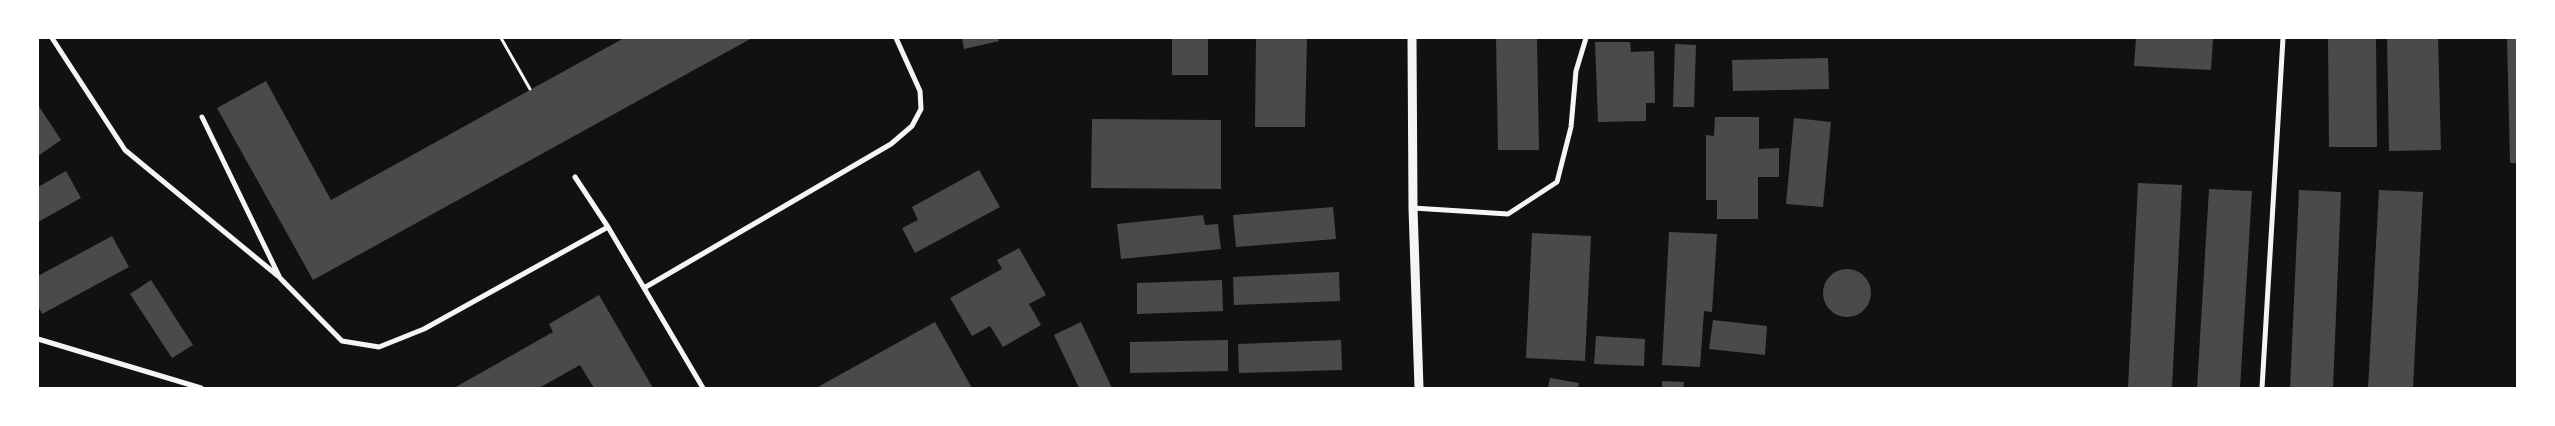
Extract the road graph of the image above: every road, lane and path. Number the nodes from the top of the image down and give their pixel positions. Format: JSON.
{"nodes":[{"id":1,"x":52,"y":38,"type":"edge"},
{"id":2,"x":501,"y":38,"type":"edge"},
{"id":3,"x":896,"y":38,"type":"edge"},
{"id":4,"x":1412,"y":38,"type":"edge"},
{"id":5,"x":1586,"y":38,"type":"edge"},
{"id":6,"x":2283,"y":38,"type":"edge"},
{"id":7,"x":530,"y":89,"type":"dead end"},
{"id":8,"x":202,"y":117,"type":"dead end"},
{"id":9,"x":575,"y":177,"type":"dead end"},
{"id":10,"x":1413,"y":208,"type":"junction"},
{"id":11,"x":608,"y":228,"type":"junction"},
{"id":12,"x":280,"y":278,"type":"junction"},
{"id":13,"x":644,"y":288,"type":"junction"},
{"id":14,"x":38,"y":339,"type":"edge"},
{"id":15,"x":200,"y":388,"type":"edge"},
{"id":16,"x":703,"y":388,"type":"edge"},
{"id":17,"x":1419,"y":388,"type":"edge"},
{"id":18,"x":2262,"y":388,"type":"edge"}],
"edges":[{"from":1,"to":12,"type":"street"},
{"from":2,"to":7,"type":"path"},
{"from":3,"to":13,"type":"street"},
{"from":4,"to":10,"type":"street"},
{"from":5,"to":10,"type":"street"},
{"from":6,"to":18,"type":"street"},
{"from":8,"to":12,"type":"street"},
{"from":9,"to":11,"type":"street"},
{"from":10,"to":17,"type":"street"},
{"from":11,"to":12,"type":"street"},
{"from":11,"to":13,"type":"street"},
{"from":13,"to":16,"type":"street"},
{"from":14,"to":15,"type":"street"}]}
